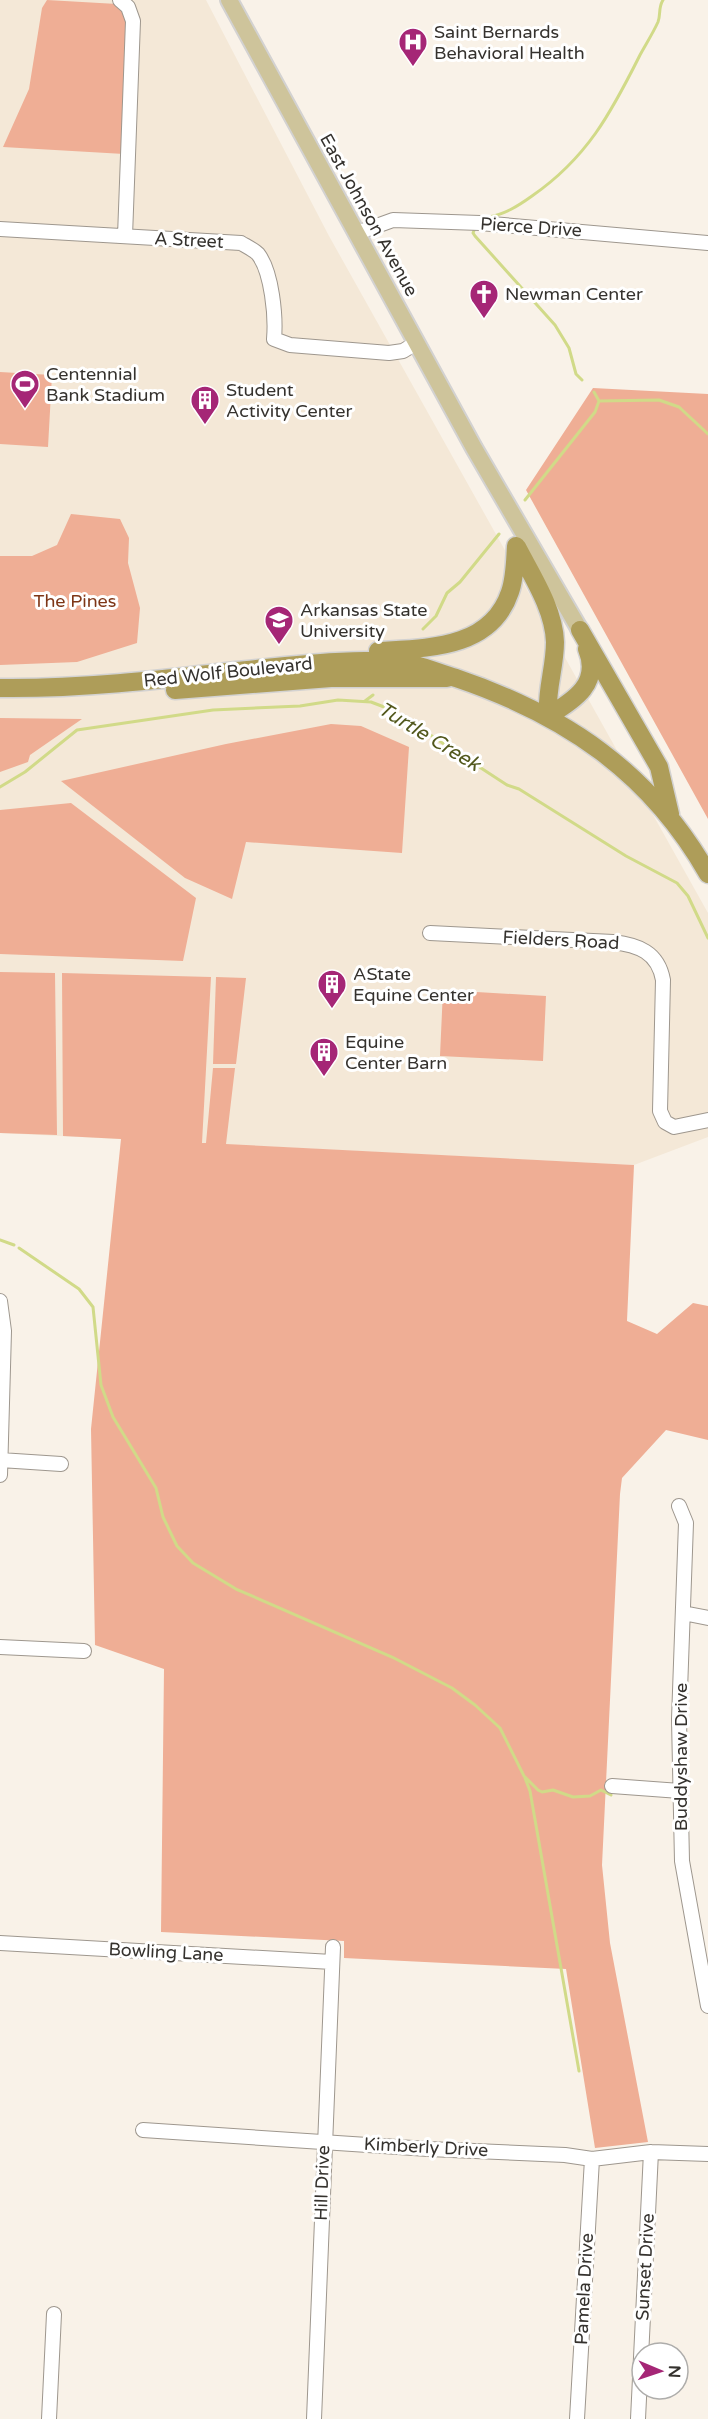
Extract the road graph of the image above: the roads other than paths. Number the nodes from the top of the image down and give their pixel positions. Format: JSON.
{"nodes":[{"id":1,"x":120,"y":0,"type":"edge"},
{"id":2,"x":229,"y":0,"type":"edge"},
{"id":3,"x":0,"y":229,"type":"edge"},
{"id":4,"x":357,"y":232,"type":"junction"},
{"id":5,"x":124,"y":236,"type":"junction"},
{"id":6,"x":708,"y":243,"type":"edge"},
{"id":7,"x":416,"y":343,"type":"junction"},
{"id":8,"x":474,"y":448,"type":"junction"},
{"id":9,"x":516,"y":546,"type":"junction"},
{"id":10,"x":580,"y":630,"type":"junction"},
{"id":11,"x":317,"y":662,"type":"junction"},
{"id":12,"x":454,"y":678,"type":"junction"},
{"id":13,"x":0,"y":688,"type":"edge"},
{"id":14,"x":0,"y":699,"type":"edge"},
{"id":15,"x":549,"y":716,"type":"junction"},
{"id":16,"x":670,"y":816,"type":"junction"},
{"id":17,"x":708,"y":874,"type":"edge"},
{"id":18,"x":430,"y":933,"type":"dead end"},
{"id":19,"x":708,"y":1120,"type":"edge"},
{"id":20,"x":0,"y":1301,"type":"edge"},
{"id":21,"x":0,"y":1460,"type":"edge"},
{"id":22,"x":62,"y":1464,"type":"dead end"},
{"id":23,"x":0,"y":1475,"type":"edge"},
{"id":24,"x":680,"y":1506,"type":"dead end"},
{"id":25,"x":683,"y":1613,"type":"junction"},
{"id":26,"x":708,"y":1618,"type":"edge"},
{"id":27,"x":0,"y":1647,"type":"edge"},
{"id":28,"x":84,"y":1651,"type":"dead end"},
{"id":29,"x":612,"y":1786,"type":"dead end"},
{"id":30,"x":680,"y":1791,"type":"junction"},
{"id":31,"x":0,"y":1943,"type":"edge"},
{"id":32,"x":333,"y":1947,"type":"dead end"},
{"id":33,"x":332,"y":1962,"type":"junction"},
{"id":34,"x":708,"y":2006,"type":"edge"},
{"id":35,"x":143,"y":2130,"type":"dead end"},
{"id":36,"x":324,"y":2141,"type":"junction"},
{"id":37,"x":651,"y":2152,"type":"junction"},
{"id":38,"x":708,"y":2154,"type":"edge"},
{"id":39,"x":592,"y":2159,"type":"junction"},
{"id":40,"x":54,"y":2314,"type":"dead end"},
{"id":41,"x":49,"y":2419,"type":"edge"},
{"id":42,"x":314,"y":2419,"type":"edge"},
{"id":43,"x":577,"y":2419,"type":"edge"},
{"id":44,"x":638,"y":2419,"type":"edge"}],
"edges":[{"from":1,"to":5,"type":"street"},
{"from":2,"to":4,"type":"main road","name":"East Johnson Avenue"},
{"from":3,"to":5,"type":"street"},
{"from":4,"to":6,"type":"street","name":"Pierce Drive"},
{"from":4,"to":7,"type":"main road","name":"East Johnson Avenue"},
{"from":5,"to":7,"type":"street","name":"A Street"},
{"from":7,"to":8,"type":"main road","name":"East Johnson Avenue"},
{"from":8,"to":9,"type":"main road","name":"East Johnson Avenue"},
{"from":8,"to":10,"type":"main road","name":"East Johnson Avenue"},
{"from":9,"to":11,"type":"highway"},
{"from":9,"to":15,"type":"highway"},
{"from":10,"to":15,"type":"highway"},
{"from":10,"to":16,"type":"highway"},
{"from":11,"to":12,"type":"highway","name":"Red Wolf Boulevard"},
{"from":11,"to":13,"type":"highway","name":"Red Wolf Boulevard"},
{"from":12,"to":14,"type":"highway","name":"Red Wolf Boulevard"},
{"from":12,"to":15,"type":"highway","name":"Red Wolf Boulevard"},
{"from":15,"to":16,"type":"highway","name":"Red Wolf Boulevard"},
{"from":16,"to":17,"type":"highway","name":"Red Wolf Boulevard"},
{"from":18,"to":19,"type":"street","name":"Fielders Road"},
{"from":20,"to":21,"type":"street"},
{"from":21,"to":22,"type":"street"},
{"from":21,"to":23,"type":"street"},
{"from":24,"to":25,"type":"street","name":"Buddyshaw Drive"},
{"from":25,"to":26,"type":"street"},
{"from":25,"to":30,"type":"street","name":"Buddyshaw Drive"},
{"from":27,"to":28,"type":"street"},
{"from":29,"to":30,"type":"street"},
{"from":30,"to":34,"type":"street","name":"Buddyshaw Drive"},
{"from":31,"to":33,"type":"street","name":"Bowling Lane"},
{"from":32,"to":33,"type":"street","name":"Hill Drive"},
{"from":33,"to":36,"type":"street","name":"Hill Drive"},
{"from":35,"to":36,"type":"street","name":"Kimberly Drive"},
{"from":36,"to":39,"type":"street","name":"Kimberly Drive"},
{"from":36,"to":42,"type":"street","name":"Hill Drive"},
{"from":37,"to":38,"type":"street","name":"Kimberly Drive"},
{"from":37,"to":39,"type":"street","name":"Kimberly Drive"},
{"from":37,"to":44,"type":"street","name":"Sunset Drive"},
{"from":39,"to":43,"type":"street","name":"Pamela Drive"},
{"from":40,"to":41,"type":"street"}]}
